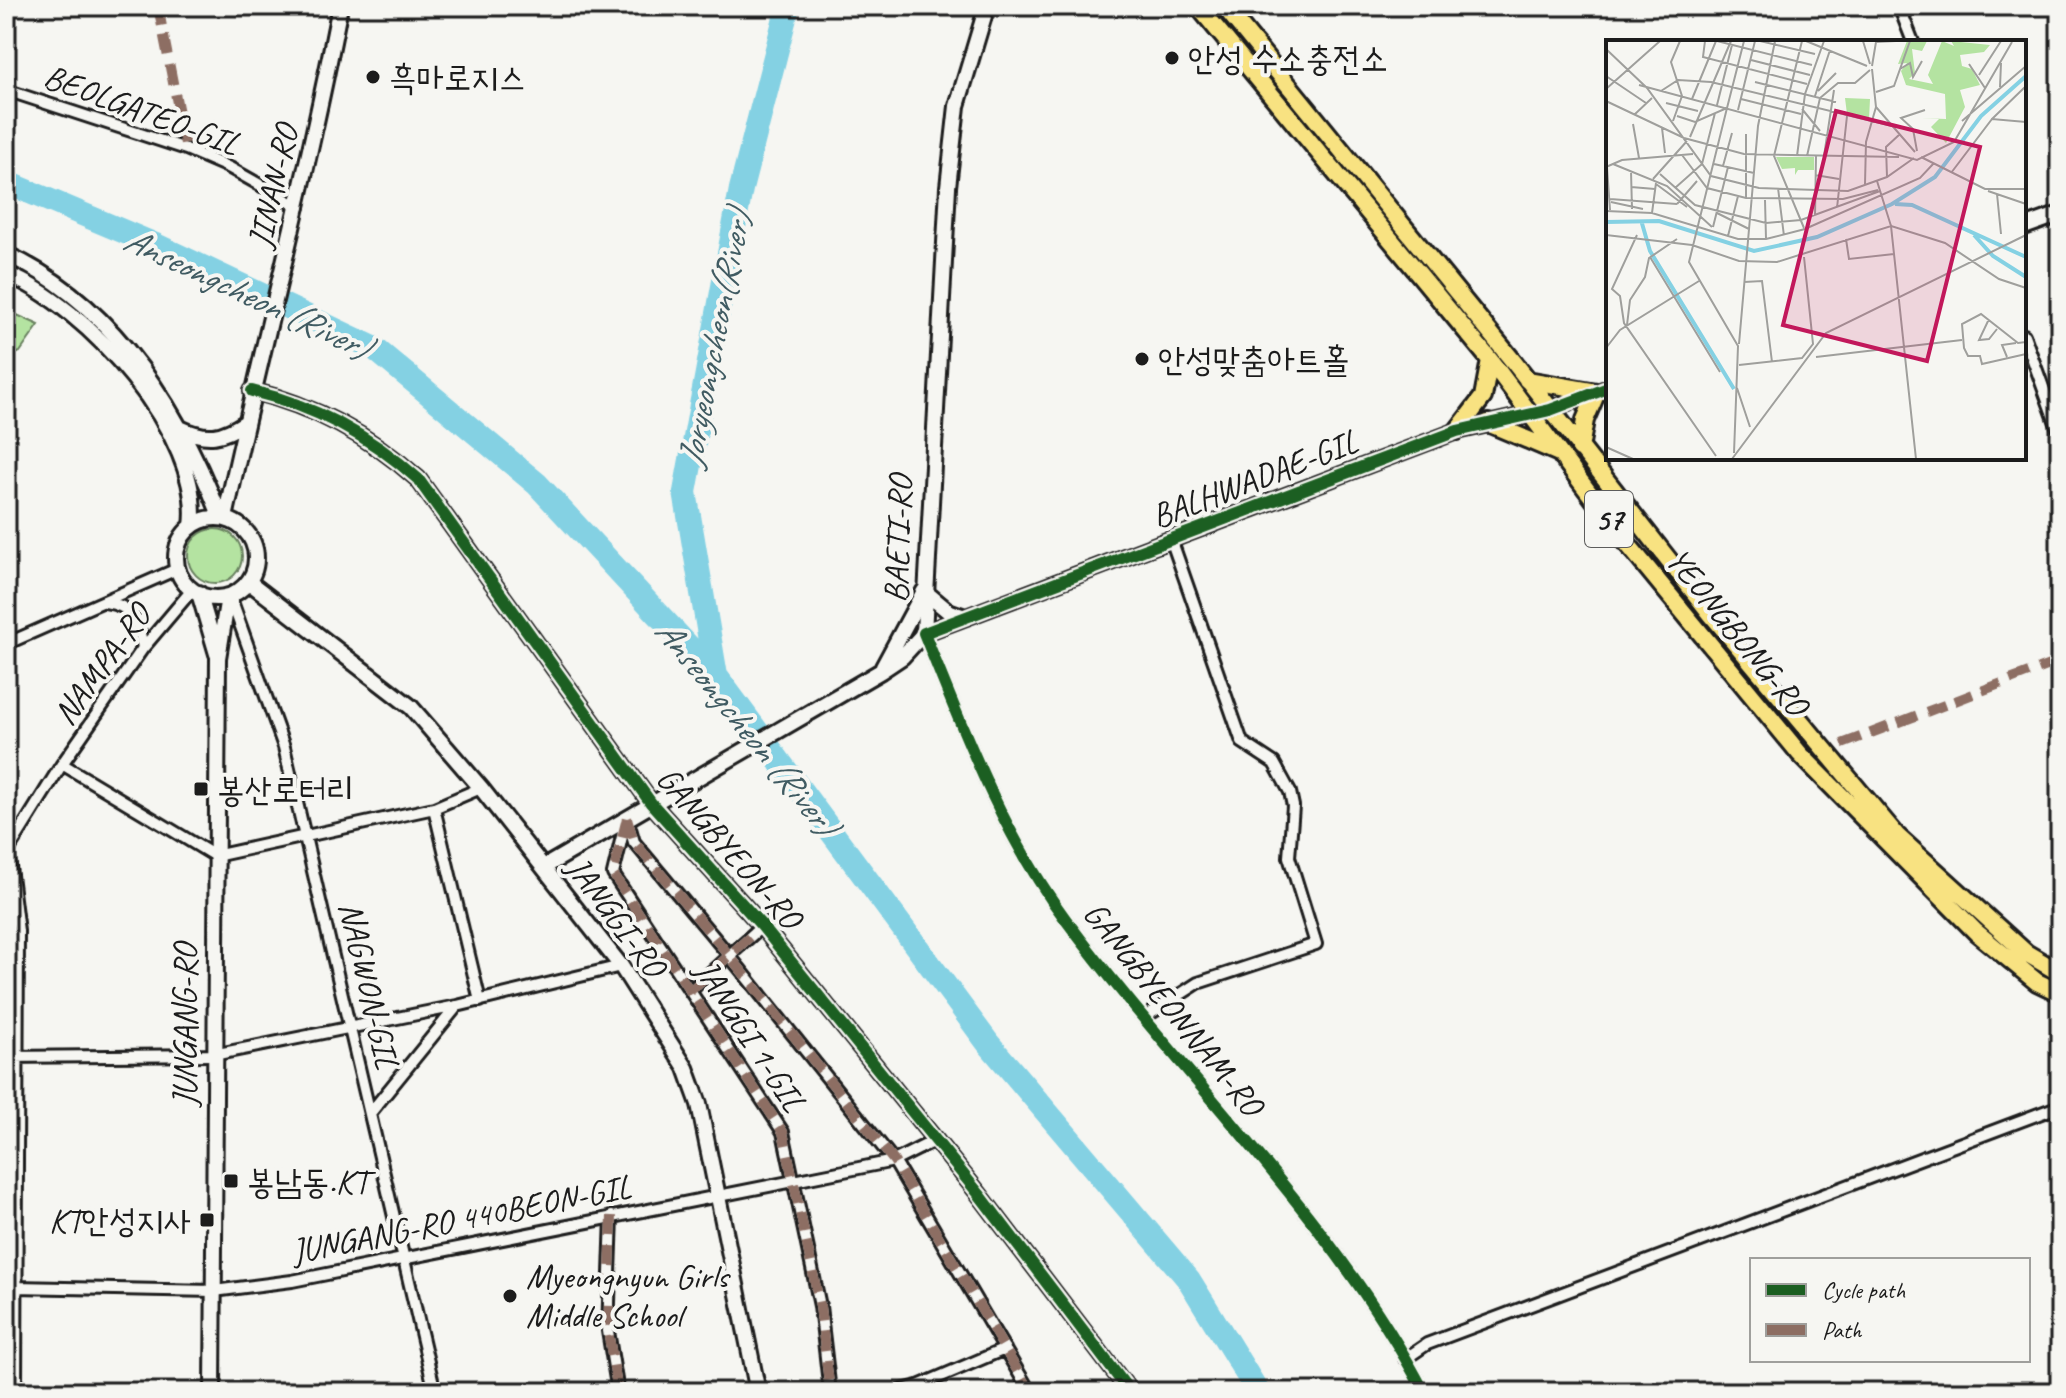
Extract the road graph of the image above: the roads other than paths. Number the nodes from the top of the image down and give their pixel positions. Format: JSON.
{"nodes":[{"id":1,"x":340,"y":6,"type":"edge"},
{"id":2,"x":987,"y":6,"type":"edge"},
{"id":3,"x":1198,"y":6,"type":"edge"},
{"id":4,"x":1224,"y":6,"type":"edge"},
{"id":5,"x":1899,"y":6,"type":"edge"},
{"id":6,"x":1912,"y":40,"type":"edge"},
{"id":7,"x":6,"y":90,"type":"edge"},
{"id":8,"x":298,"y":212,"type":"junction"},
{"id":9,"x":2060,"y":214,"type":"edge"},
{"id":10,"x":2026,"y":226,"type":"edge"},
{"id":11,"x":6,"y":254,"type":"edge"},
{"id":12,"x":6,"y":274,"type":"edge"},
{"id":13,"x":2026,"y":340,"type":"edge"},
{"id":14,"x":1490,"y":360,"type":"junction"},
{"id":15,"x":1527,"y":380,"type":"junction"},
{"id":16,"x":1603,"y":390,"type":"edge"},
{"id":17,"x":252,"y":391,"type":"junction"},
{"id":18,"x":1550,"y":410,"type":"junction"},
{"id":19,"x":1529,"y":413,"type":"junction"},
{"id":20,"x":246,"y":422,"type":"junction"},
{"id":21,"x":1488,"y":423,"type":"junction"},
{"id":22,"x":180,"y":428,"type":"junction"},
{"id":23,"x":1457,"y":431,"type":"junction"},
{"id":24,"x":2060,"y":434,"type":"edge"},
{"id":25,"x":1580,"y":449,"type":"junction"},
{"id":26,"x":1559,"y":453,"type":"junction"},
{"id":27,"x":223,"y":518,"type":"junction"},
{"id":28,"x":192,"y":526,"type":"junction"},
{"id":29,"x":1171,"y":539,"type":"junction"},
{"id":30,"x":177,"y":569,"type":"junction"},
{"id":31,"x":249,"y":582,"type":"junction"},
{"id":32,"x":924,"y":591,"type":"junction"},
{"id":33,"x":195,"y":592,"type":"junction"},
{"id":34,"x":229,"y":596,"type":"junction"},
{"id":35,"x":103,"y":601,"type":"junction"},
{"id":36,"x":965,"y":617,"type":"junction"},
{"id":37,"x":924,"y":633,"type":"junction"},
{"id":38,"x":6,"y":644,"type":"edge"},
{"id":39,"x":143,"y":648,"type":"junction"},
{"id":40,"x":899,"y":651,"type":"junction"},
{"id":41,"x":218,"y":658,"type":"junction"},
{"id":42,"x":62,"y":764,"type":"junction"},
{"id":43,"x":481,"y":788,"type":"junction"},
{"id":44,"x":656,"y":800,"type":"junction"},
{"id":45,"x":434,"y":808,"type":"junction"},
{"id":46,"x":627,"y":818,"type":"junction"},
{"id":47,"x":306,"y":836,"type":"junction"},
{"id":48,"x":7,"y":852,"type":"edge"},
{"id":49,"x":215,"y":856,"type":"junction"},
{"id":50,"x":544,"y":867,"type":"junction"},
{"id":51,"x":762,"y":926,"type":"junction"},
{"id":52,"x":728,"y":954,"type":"junction"},
{"id":53,"x":621,"y":966,"type":"junction"},
{"id":54,"x":2060,"y":973,"type":"edge"},
{"id":55,"x":690,"y":991,"type":"junction"},
{"id":56,"x":2060,"y":993,"type":"edge"},
{"id":57,"x":480,"y":1001,"type":"junction"},
{"id":58,"x":457,"y":1006,"type":"junction"},
{"id":59,"x":1145,"y":1017,"type":"junction"},
{"id":60,"x":352,"y":1028,"type":"junction"},
{"id":61,"x":213,"y":1055,"type":"junction"},
{"id":62,"x":12,"y":1057,"type":"edge"},
{"id":63,"x":2060,"y":1106,"type":"edge"},
{"id":64,"x":371,"y":1112,"type":"junction"},
{"id":65,"x":936,"y":1140,"type":"junction"},
{"id":66,"x":894,"y":1161,"type":"junction"},
{"id":67,"x":793,"y":1182,"type":"junction"},
{"id":68,"x":717,"y":1195,"type":"junction"},
{"id":69,"x":612,"y":1216,"type":"junction"},
{"id":70,"x":406,"y":1258,"type":"junction"},
{"id":71,"x":15,"y":1287,"type":"junction"},
{"id":72,"x":214,"y":1291,"type":"junction"},
{"id":73,"x":1005,"y":1349,"type":"junction"},
{"id":74,"x":1405,"y":1359,"type":"junction"},
{"id":75,"x":919,"y":1389,"type":"edge"},
{"id":76,"x":16,"y":1392,"type":"edge"},
{"id":77,"x":213,"y":1392,"type":"edge"},
{"id":78,"x":435,"y":1392,"type":"edge"},
{"id":79,"x":618,"y":1392,"type":"edge"},
{"id":80,"x":758,"y":1392,"type":"edge"},
{"id":81,"x":830,"y":1392,"type":"edge"},
{"id":82,"x":894,"y":1392,"type":"edge"},
{"id":83,"x":1030,"y":1392,"type":"edge"},
{"id":84,"x":1130,"y":1392,"type":"edge"},
{"id":85,"x":1424,"y":1392,"type":"edge"}],
"edges":[{"from":1,"to":8,"type":"main road","name":"JINAN-RO"},
{"from":2,"to":32,"type":"main road","name":"BAETI-RO"},
{"from":3,"to":14,"type":"main road","name":"YEONGBONG-RO","number":"57"},
{"from":4,"to":15,"type":"main road","name":"YEONGBONG-RO","number":"57"},
{"from":5,"to":6,"type":"street"},
{"from":7,"to":8,"type":"street","name":"BEOLGATEO-GIL"},
{"from":8,"to":17,"type":"main road","name":"JINAN-RO"},
{"from":9,"to":10,"type":"main road"},
{"from":11,"to":22,"type":"main road"},
{"from":12,"to":28,"type":"main road"},
{"from":13,"to":24,"type":"street"},
{"from":14,"to":19,"type":"main road","name":"YEONGBONG-RO","number":"57"},
{"from":14,"to":23,"type":"main road"},
{"from":15,"to":16,"type":"main road"},
{"from":15,"to":18,"type":"main road","name":"YEONGBONG-RO","number":"57"},
{"from":16,"to":18,"type":"main road","name":"BALHWADAE-GIL"},
{"from":16,"to":25,"type":"main road"},
{"from":17,"to":20,"type":"main road","name":"JINAN-RO"},
{"from":17,"to":44,"type":"main road","name":"GANGBYEON-RO"},
{"from":18,"to":19,"type":"main road","name":"BALHWADAE-GIL"},
{"from":18,"to":25,"type":"main road","name":"YEONGBONG-RO","number":"57"},
{"from":19,"to":21,"type":"main road","name":"BALHWADAE-GIL"},
{"from":19,"to":26,"type":"main road","name":"YEONGBONG-RO","number":"57"},
{"from":20,"to":22,"type":"main road"},
{"from":20,"to":27,"type":"main road","name":"JINAN-RO"},
{"from":21,"to":23,"type":"main road","name":"BALHWADAE-GIL"},
{"from":21,"to":26,"type":"main road"},
{"from":22,"to":27,"type":"main road"},
{"from":23,"to":29,"type":"main road","name":"BALHWADAE-GIL"},
{"from":25,"to":54,"type":"main road","name":"YEONGBONG-RO","number":"57"},
{"from":26,"to":56,"type":"main road","name":"YEONGBONG-RO","number":"57"},
{"from":27,"to":28,"type":"main road"},
{"from":27,"to":31,"type":"main road"},
{"from":28,"to":30,"type":"main road"},
{"from":29,"to":36,"type":"main road","name":"BALHWADAE-GIL"},
{"from":29,"to":59,"type":"street"},
{"from":30,"to":33,"type":"main road"},
{"from":30,"to":35,"type":"street"},
{"from":31,"to":34,"type":"main road"},
{"from":31,"to":43,"type":"main road","name":"JANGGI-RO"},
{"from":32,"to":36,"type":"main road"},
{"from":32,"to":37,"type":"main road","name":"BAETI-RO"},
{"from":32,"to":40,"type":"main road"},
{"from":33,"to":34,"type":"main road"},
{"from":33,"to":39,"type":"street","name":"NAMPA-RO"},
{"from":33,"to":41,"type":"main road","name":"JUNGANG-RO"},
{"from":34,"to":41,"type":"main road","name":"JUNGANG-RO"},
{"from":34,"to":47,"type":"street","name":"NAGWON-GIL"},
{"from":35,"to":38,"type":"street"},
{"from":35,"to":39,"type":"street"},
{"from":36,"to":37,"type":"main road","name":"BALHWADAE-GIL"},
{"from":37,"to":40,"type":"main road","name":"BAETI-RO"},
{"from":37,"to":59,"type":"street","name":"GANGBYEONNAM-RO"},
{"from":39,"to":42,"type":"street","name":"NAMPA-RO"},
{"from":40,"to":44,"type":"main road","name":"BAETI-RO"},
{"from":41,"to":49,"type":"main road","name":"JUNGANG-RO"},
{"from":42,"to":48,"type":"street","name":"NAMPA-RO"},
{"from":42,"to":49,"type":"street"},
{"from":43,"to":45,"type":"street"},
{"from":43,"to":50,"type":"main road","name":"JANGGI-RO"},
{"from":44,"to":46,"type":"main road","name":"BAETI-RO"},
{"from":44,"to":51,"type":"main road","name":"GANGBYEON-RO"},
{"from":45,"to":47,"type":"street"},
{"from":45,"to":57,"type":"street"},
{"from":46,"to":50,"type":"main road","name":"BAETI-RO"},
{"from":46,"to":52,"type":"street"},
{"from":46,"to":55,"type":"street","name":"JANGGI 1-GIL"},
{"from":47,"to":49,"type":"street"},
{"from":47,"to":60,"type":"street","name":"NAGWON-GIL"},
{"from":48,"to":62,"type":"street"},
{"from":49,"to":61,"type":"main road","name":"JUNGANG-RO"},
{"from":50,"to":53,"type":"main road","name":"JANGGI-RO"},
{"from":51,"to":52,"type":"street"},
{"from":51,"to":65,"type":"main road","name":"GANGBYEON-RO"},
{"from":52,"to":55,"type":"street"},
{"from":52,"to":66,"type":"street"},
{"from":53,"to":57,"type":"street"},
{"from":53,"to":68,"type":"main road","name":"JANGGI-RO"},
{"from":55,"to":67,"type":"street","name":"JANGGI 1-GIL"},
{"from":57,"to":58,"type":"street"},
{"from":58,"to":60,"type":"street"},
{"from":58,"to":64,"type":"street"},
{"from":59,"to":74,"type":"street","name":"GANGBYEONNAM-RO"},
{"from":60,"to":61,"type":"street"},
{"from":60,"to":64,"type":"street","name":"NAGWON-GIL"},
{"from":61,"to":62,"type":"street"},
{"from":61,"to":72,"type":"main road","name":"JUNGANG-RO"},
{"from":62,"to":71,"type":"street"},
{"from":63,"to":74,"type":"street"},
{"from":64,"to":70,"type":"street","name":"NAGWON-GIL"},
{"from":65,"to":66,"type":"street","name":"JUNGANG-RO 440BEON-GIL"},
{"from":65,"to":84,"type":"main road","name":"GANGBYEON-RO"},
{"from":66,"to":67,"type":"street","name":"JUNGANG-RO 440BEON-GIL"},
{"from":66,"to":73,"type":"street"},
{"from":67,"to":68,"type":"street","name":"JUNGANG-RO 440BEON-GIL"},
{"from":67,"to":81,"type":"street","name":"JANGGI 1-GIL"},
{"from":68,"to":69,"type":"street","name":"JUNGANG-RO 440BEON-GIL"},
{"from":68,"to":80,"type":"main road","name":"JANGGI-RO"},
{"from":69,"to":70,"type":"street","name":"JUNGANG-RO 440BEON-GIL"},
{"from":69,"to":79,"type":"street"},
{"from":70,"to":72,"type":"street","name":"JUNGANG-RO 440BEON-GIL"},
{"from":70,"to":78,"type":"street","name":"NAGWON-GIL"},
{"from":71,"to":72,"type":"street","name":"JUNGANG-RO 440BEON-GIL"},
{"from":71,"to":76,"type":"street"},
{"from":72,"to":77,"type":"main road","name":"JUNGANG-RO"},
{"from":73,"to":75,"type":"street"},
{"from":73,"to":83,"type":"street"},
{"from":74,"to":85,"type":"street","name":"GANGBYEONNAM-RO"},
{"from":75,"to":82,"type":"street"}]}
